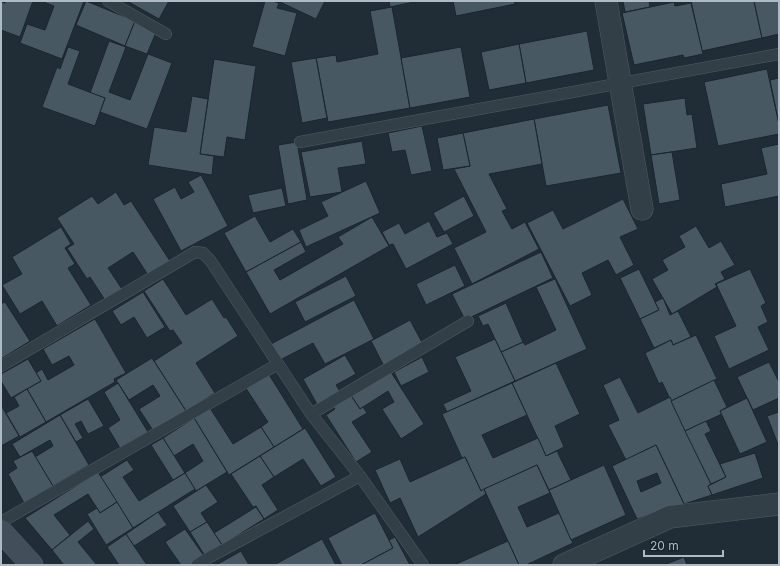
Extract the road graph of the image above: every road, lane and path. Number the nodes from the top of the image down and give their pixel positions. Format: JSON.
{"nodes":[{"id":1,"x":108,"y":1,"type":"edge"},
{"id":2,"x":606,"y":1,"type":"edge"},
{"id":3,"x":166,"y":34,"type":"dead end"},
{"id":4,"x":779,"y":54,"type":"edge"},
{"id":5,"x":620,"y":84,"type":"junction"},
{"id":6,"x":300,"y":142,"type":"dead end"},
{"id":7,"x":642,"y":209,"type":"dead end"},
{"id":8,"x":468,"y":321,"type":"dead end"},
{"id":9,"x":278,"y":364,"type":"junction"},
{"id":10,"x":1,"y":366,"type":"edge"},
{"id":11,"x":311,"y":414,"type":"junction"},
{"id":12,"x":360,"y":476,"type":"junction"},
{"id":13,"x":779,"y":504,"type":"edge"},
{"id":14,"x":1,"y":522,"type":"edge"},
{"id":15,"x":1,"y":530,"type":"edge"},
{"id":16,"x":32,"y":565,"type":"edge"},
{"id":17,"x":197,"y":565,"type":"edge"},
{"id":18,"x":423,"y":565,"type":"edge"},
{"id":19,"x":564,"y":565,"type":"edge"}],
"edges":[{"from":1,"to":3,"type":"lane"},
{"from":2,"to":5,"type":"street"},
{"from":4,"to":5,"type":"lane"},
{"from":5,"to":6,"type":"lane"},
{"from":5,"to":7,"type":"street"},
{"from":8,"to":11,"type":"lane"},
{"from":9,"to":10,"type":"lane"},
{"from":9,"to":11,"type":"lane"},
{"from":9,"to":14,"type":"lane"},
{"from":11,"to":12,"type":"lane"},
{"from":12,"to":17,"type":"lane"},
{"from":12,"to":18,"type":"lane"},
{"from":13,"to":19,"type":"street"},
{"from":15,"to":16,"type":"main road"}]}
